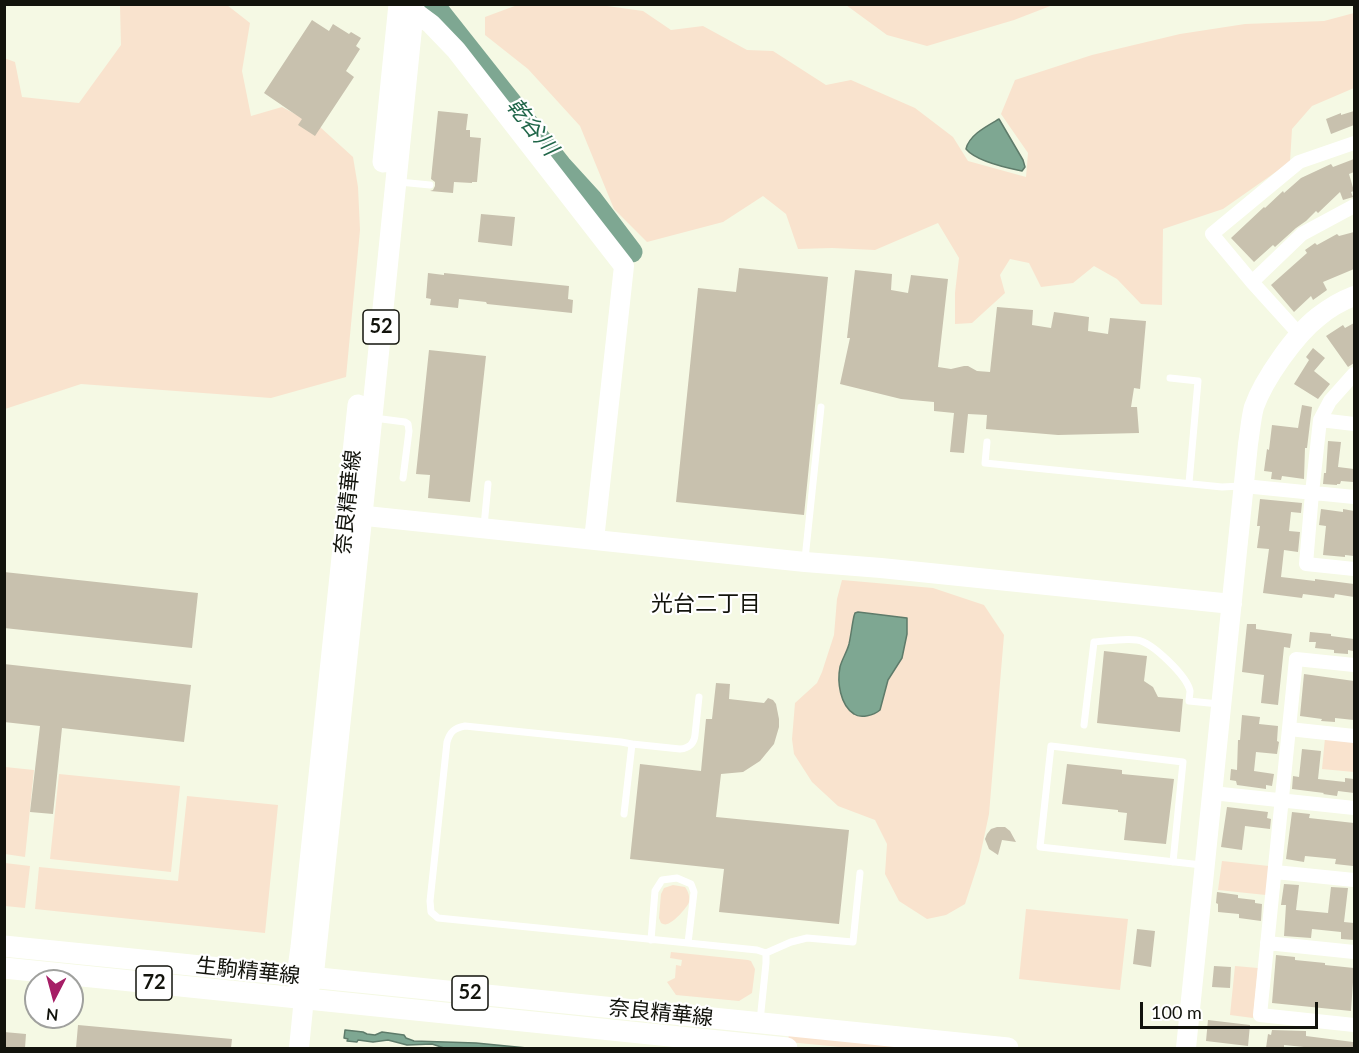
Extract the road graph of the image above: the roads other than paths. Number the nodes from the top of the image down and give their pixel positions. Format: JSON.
{"nodes":[{"id":1,"x":402,"y":4,"type":"edge"},
{"id":2,"x":414,"y":4,"type":"edge"},
{"id":3,"x":403,"y":39,"type":"junction"},
{"id":4,"x":1354,"y":143,"type":"edge"},
{"id":5,"x":396,"y":182,"type":"junction"},
{"id":6,"x":429,"y":186,"type":"dead end"},
{"id":7,"x":1354,"y":206,"type":"edge"},
{"id":8,"x":1252,"y":282,"type":"junction"},
{"id":9,"x":1354,"y":296,"type":"edge"},
{"id":10,"x":1300,"y":335,"type":"junction"},
{"id":11,"x":1354,"y":374,"type":"edge"},
{"id":12,"x":1170,"y":378,"type":"dead end"},
{"id":13,"x":821,"y":406,"type":"dead end"},
{"id":14,"x":372,"y":417,"type":"junction"},
{"id":15,"x":1320,"y":420,"type":"junction"},
{"id":16,"x":1354,"y":424,"type":"edge"},
{"id":17,"x":987,"y":442,"type":"dead end"},
{"id":18,"x":404,"y":478,"type":"dead end"},
{"id":19,"x":1189,"y":483,"type":"junction"},
{"id":20,"x":488,"y":484,"type":"dead end"},
{"id":21,"x":1244,"y":486,"type":"junction"},
{"id":22,"x":1312,"y":493,"type":"junction"},
{"id":23,"x":1354,"y":497,"type":"edge"},
{"id":24,"x":355,"y":514,"type":"junction"},
{"id":25,"x":484,"y":528,"type":"junction"},
{"id":26,"x":594,"y":540,"type":"junction"},
{"id":27,"x":805,"y":562,"type":"junction"},
{"id":28,"x":1354,"y":569,"type":"edge"},
{"id":29,"x":1232,"y":604,"type":"junction"},
{"id":30,"x":1354,"y":665,"type":"edge"},
{"id":31,"x":699,"y":697,"type":"dead end"},
{"id":32,"x":1222,"y":704,"type":"junction"},
{"id":33,"x":1084,"y":725,"type":"dead end"},
{"id":34,"x":1289,"y":729,"type":"junction"},
{"id":35,"x":1354,"y":736,"type":"edge"},
{"id":36,"x":632,"y":744,"type":"junction"},
{"id":37,"x":1212,"y":794,"type":"junction"},
{"id":38,"x":1282,"y":801,"type":"junction"},
{"id":39,"x":1354,"y":808,"type":"edge"},
{"id":40,"x":624,"y":814,"type":"dead end"},
{"id":41,"x":1173,"y":862,"type":"junction"},
{"id":42,"x":1205,"y":865,"type":"junction"},
{"id":43,"x":1275,"y":872,"type":"junction"},
{"id":44,"x":860,"y":873,"type":"dead end"},
{"id":45,"x":1354,"y":880,"type":"edge"},
{"id":46,"x":651,"y":940,"type":"junction"},
{"id":47,"x":688,"y":943,"type":"junction"},
{"id":48,"x":1268,"y":943,"type":"junction"},
{"id":49,"x":4,"y":946,"type":"edge"},
{"id":50,"x":1354,"y":952,"type":"edge"},
{"id":51,"x":765,"y":953,"type":"junction"},
{"id":52,"x":4,"y":968,"type":"edge"},
{"id":53,"x":305,"y":977,"type":"junction"},
{"id":54,"x":304,"y":998,"type":"junction"},
{"id":55,"x":760,"y":1024,"type":"junction"},
{"id":56,"x":1354,"y":1024,"type":"edge"},
{"id":57,"x":757,"y":1047,"type":"edge"},
{"id":58,"x":299,"y":1048,"type":"edge"},
{"id":59,"x":787,"y":1048,"type":"edge"},
{"id":60,"x":1008,"y":1048,"type":"edge"},
{"id":61,"x":1186,"y":1048,"type":"edge"}],
"edges":[{"from":1,"to":3,"type":"main road","name":"奈良精華線","number":"52"},
{"from":1,"to":26,"type":"street"},
{"from":2,"to":3,"type":"main road","name":"奈良精華線","number":"52"},
{"from":3,"to":5,"type":"main road","name":"奈良精華線","number":"52"},
{"from":3,"to":24,"type":"main road","name":"奈良精華線","number":"52"},
{"from":4,"to":8,"type":"street"},
{"from":5,"to":6,"type":"lane"},
{"from":5,"to":14,"type":"main road","name":"奈良精華線","number":"52"},
{"from":7,"to":8,"type":"street"},
{"from":8,"to":10,"type":"street"},
{"from":9,"to":10,"type":"street"},
{"from":10,"to":21,"type":"street"},
{"from":11,"to":15,"type":"street"},
{"from":12,"to":19,"type":"lane"},
{"from":13,"to":27,"type":"lane"},
{"from":14,"to":18,"type":"lane"},
{"from":14,"to":24,"type":"main road","name":"奈良精華線","number":"52"},
{"from":15,"to":16,"type":"street"},
{"from":15,"to":22,"type":"street"},
{"from":17,"to":19,"type":"lane"},
{"from":19,"to":21,"type":"lane"},
{"from":20,"to":25,"type":"lane"},
{"from":21,"to":22,"type":"street"},
{"from":21,"to":29,"type":"street"},
{"from":22,"to":23,"type":"street"},
{"from":22,"to":28,"type":"street"},
{"from":24,"to":25,"type":"street"},
{"from":24,"to":53,"type":"main road","name":"奈良精華線","number":"52"},
{"from":25,"to":26,"type":"street"},
{"from":26,"to":27,"type":"street"},
{"from":27,"to":29,"type":"street"},
{"from":29,"to":32,"type":"street"},
{"from":30,"to":34,"type":"street"},
{"from":31,"to":36,"type":"lane"},
{"from":32,"to":33,"type":"lane"},
{"from":32,"to":37,"type":"street"},
{"from":34,"to":35,"type":"street"},
{"from":34,"to":38,"type":"street"},
{"from":36,"to":40,"type":"lane"},
{"from":36,"to":46,"type":"lane"},
{"from":37,"to":38,"type":"street"},
{"from":37,"to":42,"type":"street"},
{"from":38,"to":39,"type":"street"},
{"from":38,"to":43,"type":"street"},
{"from":41,"to":41,"type":"lane"},
{"from":41,"to":42,"type":"lane"},
{"from":42,"to":61,"type":"street"},
{"from":43,"to":45,"type":"street"},
{"from":43,"to":48,"type":"street"},
{"from":44,"to":51,"type":"lane"},
{"from":46,"to":47,"type":"lane"},
{"from":46,"to":47,"type":"lane"},
{"from":47,"to":51,"type":"lane"},
{"from":48,"to":50,"type":"street"},
{"from":48,"to":56,"type":"street"},
{"from":49,"to":53,"type":"main road","name":"生駒精華線","number":"72"},
{"from":51,"to":55,"type":"lane"},
{"from":52,"to":54,"type":"main road","name":"生駒精華線","number":"72"},
{"from":53,"to":54,"type":"main road","name":"奈良精華線","number":"52"},
{"from":53,"to":55,"type":"main road","name":"奈良精華線","number":"52"},
{"from":54,"to":57,"type":"main road","name":"奈良精華線","number":"52"},
{"from":54,"to":58,"type":"street"},
{"from":55,"to":57,"type":"street"},
{"from":55,"to":60,"type":"main road","name":"奈良精華線","number":"52"},
{"from":57,"to":59,"type":"main road","name":"奈良精華線","number":"52"}]}
